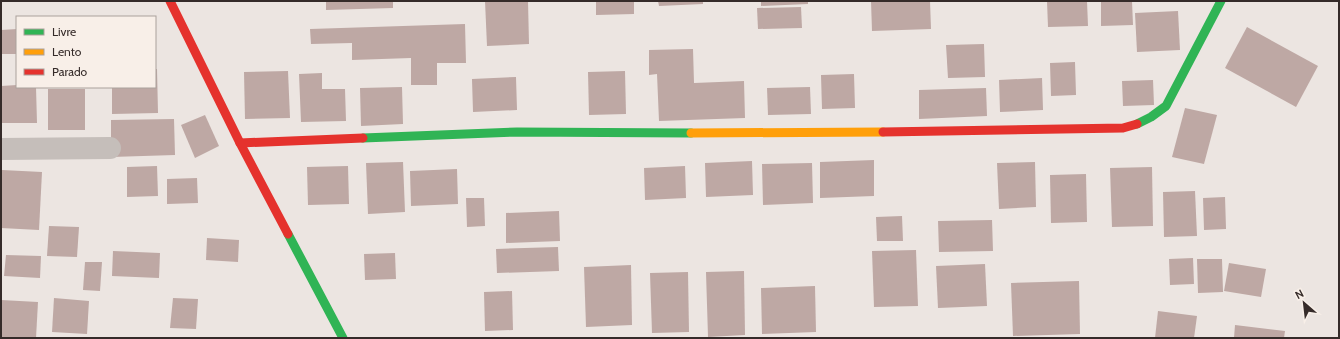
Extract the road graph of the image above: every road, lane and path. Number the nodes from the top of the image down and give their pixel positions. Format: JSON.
{"nodes":[{"id":1,"x":170,"y":1,"type":"edge"},
{"id":2,"x":1221,"y":1,"type":"edge"},
{"id":3,"x":240,"y":143,"type":"junction"},
{"id":4,"x":110,"y":148,"type":"dead end"},
{"id":5,"x":1,"y":149,"type":"edge"},
{"id":6,"x":343,"y":338,"type":"edge"}],
"edges":[{"from":1,"to":3,"type":"street"},
{"from":2,"to":3,"type":"street"},
{"from":3,"to":6,"type":"street"},
{"from":4,"to":5,"type":"street"}]}
